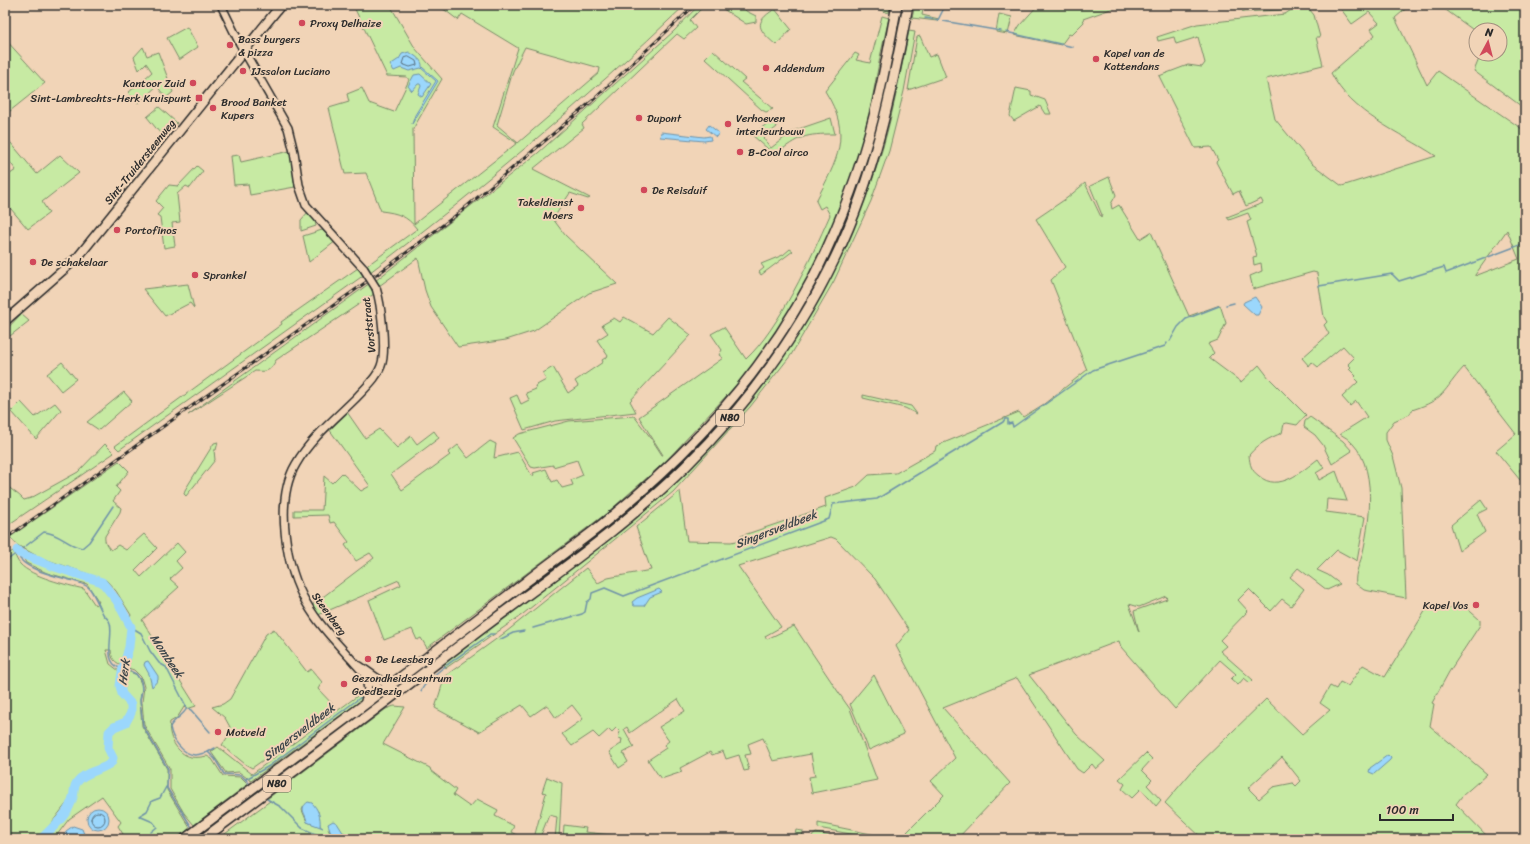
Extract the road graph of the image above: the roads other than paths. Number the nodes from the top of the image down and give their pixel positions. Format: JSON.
{"nodes":[{"id":1,"x":222,"y":5,"type":"edge"},
{"id":2,"x":281,"y":5,"type":"edge"},
{"id":3,"x":897,"y":5,"type":"edge"},
{"id":4,"x":908,"y":6,"type":"edge"},
{"id":5,"x":244,"y":51,"type":"junction"},
{"id":6,"x":5,"y":321,"type":"edge"},
{"id":7,"x":295,"y":577,"type":"joint"},
{"id":8,"x":365,"y":673,"type":"junction"},
{"id":9,"x":385,"y":689,"type":"junction"},
{"id":10,"x":395,"y":695,"type":"junction"},
{"id":11,"x":364,"y":705,"type":"junction"},
{"id":12,"x":185,"y":839,"type":"edge"},
{"id":13,"x":204,"y":839,"type":"edge"}],
"edges":[{"from":1,"to":5,"type":"street","name":"Vorststraat"},
{"from":2,"to":5,"type":"main road","name":"Sint-Truidersteenweg"},
{"from":3,"to":9,"type":"highway","number":"N80"},
{"from":4,"to":10,"type":"highway","number":"N80"},
{"from":5,"to":6,"type":"main road","name":"Sint-Truidersteenweg"},
{"from":5,"to":7,"type":"street","name":"Vorststraat","bridge":true},
{"from":7,"to":8,"type":"street","name":"Steenberg"},
{"from":8,"to":9,"type":"street","name":"Steenberg"},
{"from":8,"to":11,"type":"street"},
{"from":9,"to":10,"type":"street","name":"Steenberg"},
{"from":9,"to":11,"type":"highway","number":"N80"},
{"from":10,"to":13,"type":"highway","number":"N80"},
{"from":11,"to":12,"type":"highway","number":"N80"}]}
